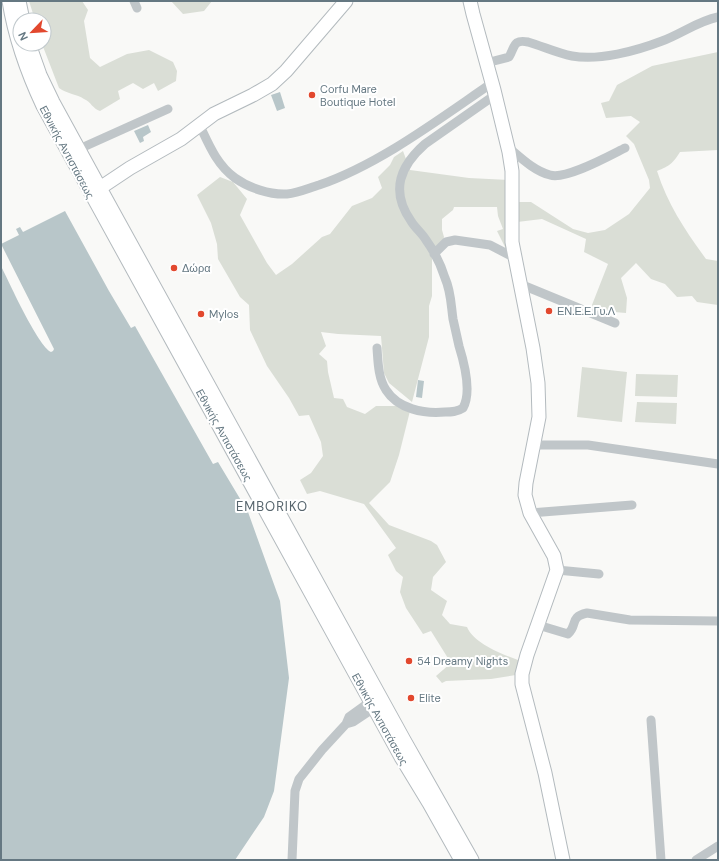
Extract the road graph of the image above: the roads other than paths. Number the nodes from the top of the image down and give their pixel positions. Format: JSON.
{"nodes":[{"id":1,"x":9,"y":1,"type":"edge"},
{"id":2,"x":19,"y":1,"type":"edge"},
{"id":3,"x":346,"y":1,"type":"edge"},
{"id":4,"x":470,"y":1,"type":"edge"},
{"id":5,"x":21,"y":12,"type":"edge"},
{"id":6,"x":718,"y":16,"type":"edge"},
{"id":7,"x":32,"y":52,"type":"edge"},
{"id":8,"x":486,"y":63,"type":"junction"},
{"id":9,"x":494,"y":89,"type":"junction"},
{"id":10,"x":168,"y":109,"type":"dead end"},
{"id":11,"x":200,"y":126,"type":"junction"},
{"id":12,"x":508,"y":148,"type":"junction"},
{"id":13,"x":625,"y":148,"type":"dead end"},
{"id":14,"x":79,"y":149,"type":"junction"},
{"id":15,"x":84,"y":183,"type":"junction"},
{"id":16,"x":100,"y":188,"type":"junction"},
{"id":17,"x":434,"y":254,"type":"junction"},
{"id":18,"x":515,"y":258,"type":"junction"},
{"id":19,"x":520,"y":284,"type":"junction"},
{"id":20,"x":615,"y":323,"type":"dead end"},
{"id":21,"x":376,"y":348,"type":"dead end"},
{"id":22,"x":533,"y":445,"type":"junction"},
{"id":23,"x":718,"y":464,"type":"edge"},
{"id":24,"x":632,"y":506,"type":"dead end"},
{"id":25,"x":530,"y":513,"type":"junction"},
{"id":26,"x":557,"y":570,"type":"junction"},
{"id":27,"x":599,"y":574,"type":"dead end"},
{"id":28,"x":718,"y":621,"type":"edge"},
{"id":29,"x":538,"y":625,"type":"junction"},
{"id":30,"x":377,"y":701,"type":"junction"},
{"id":31,"x":652,"y":720,"type":"dead end"},
{"id":32,"x":718,"y":846,"type":"edge"},
{"id":33,"x":292,"y":860,"type":"edge"},
{"id":34,"x":461,"y":860,"type":"edge"},
{"id":35,"x":472,"y":860,"type":"edge"},
{"id":36,"x":563,"y":860,"type":"edge"},
{"id":37,"x":661,"y":860,"type":"edge"},
{"id":38,"x":696,"y":860,"type":"edge"}],
"edges":[{"from":1,"to":15,"type":"main road","name":"Εθνικής Αντιστάσεως"},
{"from":2,"to":5,"type":"main road"},
{"from":3,"to":11,"type":"main road"},
{"from":4,"to":8,"type":"main road"},
{"from":6,"to":8,"type":"street"},
{"from":7,"to":14,"type":"main road","name":"Εθνικής Αντιστάσεως"},
{"from":8,"to":9,"type":"main road"},
{"from":9,"to":11,"type":"street"},
{"from":9,"to":12,"type":"main road"},
{"from":9,"to":17,"type":"street"},
{"from":10,"to":14,"type":"street"},
{"from":11,"to":16,"type":"main road"},
{"from":12,"to":13,"type":"street"},
{"from":12,"to":18,"type":"main road"},
{"from":14,"to":16,"type":"main road","name":"Εθνικής Αντιστάσεως"},
{"from":15,"to":16,"type":"main road"},
{"from":15,"to":30,"type":"main road","name":"Εθνικής Αντιστάσεως"},
{"from":16,"to":30,"type":"main road","name":"Εθνικής Αντιστάσεως"},
{"from":17,"to":18,"type":"street"},
{"from":17,"to":21,"type":"street"},
{"from":18,"to":19,"type":"main road"},
{"from":19,"to":20,"type":"street"},
{"from":19,"to":22,"type":"main road"},
{"from":22,"to":23,"type":"street"},
{"from":22,"to":25,"type":"main road"},
{"from":24,"to":25,"type":"street"},
{"from":25,"to":26,"type":"main road"},
{"from":26,"to":27,"type":"street"},
{"from":26,"to":29,"type":"main road"},
{"from":28,"to":29,"type":"street"},
{"from":29,"to":36,"type":"main road"},
{"from":30,"to":33,"type":"street"},
{"from":30,"to":34,"type":"main road","name":"Εθνικής Αντιστάσεως"},
{"from":30,"to":35,"type":"main road","name":"Εθνικής Αντιστάσεως"},
{"from":31,"to":37,"type":"street"},
{"from":32,"to":38,"type":"street"}]}
